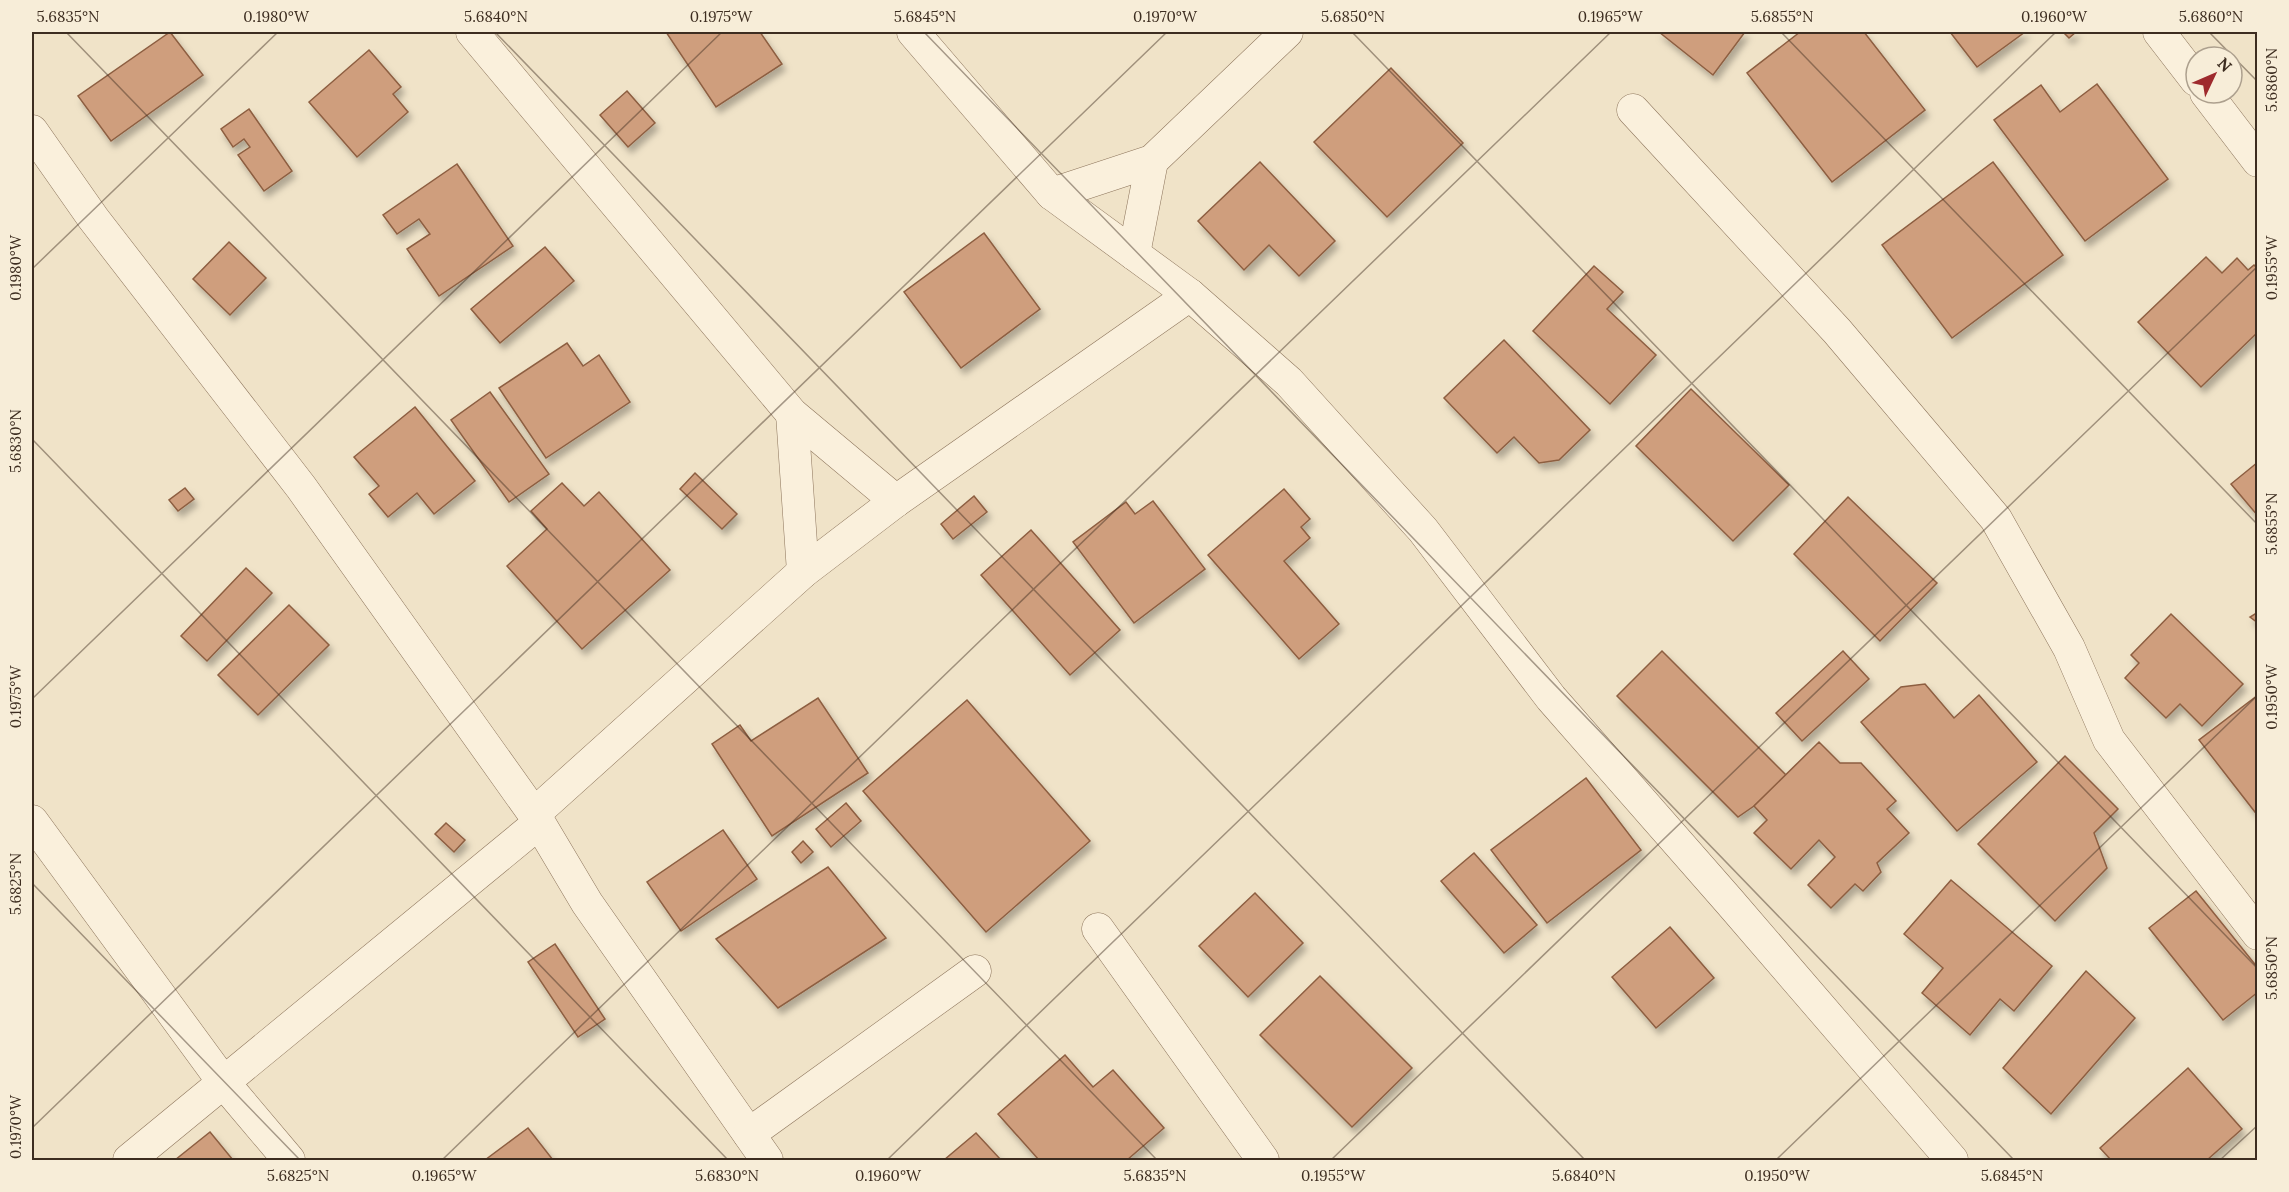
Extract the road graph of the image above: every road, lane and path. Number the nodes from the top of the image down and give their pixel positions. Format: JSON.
{"nodes":[{"id":1,"x":472,"y":32,"type":"edge"},
{"id":2,"x":914,"y":32,"type":"edge"},
{"id":3,"x":1287,"y":32,"type":"edge"},
{"id":4,"x":2159,"y":32,"type":"edge"},
{"id":5,"x":2184,"y":64,"type":"edge"},
{"id":6,"x":2215,"y":105,"type":"edge"},
{"id":7,"x":1634,"y":110,"type":"dead end"},
{"id":8,"x":32,"y":131,"type":"edge"},
{"id":9,"x":1152,"y":161,"type":"junction"},
{"id":10,"x":2258,"y":161,"type":"edge"},
{"id":11,"x":1052,"y":194,"type":"junction"},
{"id":12,"x":1134,"y":254,"type":"junction"},
{"id":13,"x":1190,"y":295,"type":"junction"},
{"id":14,"x":792,"y":414,"type":"junction"},
{"id":15,"x":896,"y":501,"type":"junction"},
{"id":16,"x":803,"y":572,"type":"junction"},
{"id":17,"x":537,"y":818,"type":"junction"},
{"id":18,"x":32,"y":821,"type":"edge"},
{"id":19,"x":1098,"y":929,"type":"dead end"},
{"id":20,"x":2258,"y":934,"type":"edge"},
{"id":21,"x":975,"y":972,"type":"dead end"},
{"id":22,"x":224,"y":1083,"type":"junction"},
{"id":23,"x":749,"y":1134,"type":"junction"},
{"id":24,"x":1938,"y":1156,"type":"edge"},
{"id":25,"x":129,"y":1161,"type":"edge"},
{"id":26,"x":289,"y":1161,"type":"edge"},
{"id":27,"x":767,"y":1161,"type":"edge"},
{"id":28,"x":1263,"y":1161,"type":"edge"}],
"edges":[{"from":1,"to":14,"type":"street"},
{"from":2,"to":11,"type":"street"},
{"from":3,"to":9,"type":"street"},
{"from":4,"to":5,"type":"street"},
{"from":6,"to":10,"type":"street"},
{"from":7,"to":20,"type":"street"},
{"from":8,"to":17,"type":"street"},
{"from":9,"to":11,"type":"street"},
{"from":9,"to":12,"type":"street"},
{"from":11,"to":12,"type":"street"},
{"from":12,"to":13,"type":"street"},
{"from":13,"to":15,"type":"street"},
{"from":13,"to":24,"type":"street"},
{"from":14,"to":15,"type":"street"},
{"from":14,"to":16,"type":"street"},
{"from":15,"to":16,"type":"street"},
{"from":16,"to":17,"type":"street"},
{"from":17,"to":22,"type":"street"},
{"from":17,"to":23,"type":"street"},
{"from":18,"to":22,"type":"street"},
{"from":19,"to":28,"type":"street"},
{"from":21,"to":23,"type":"street"},
{"from":22,"to":25,"type":"street"},
{"from":22,"to":26,"type":"street"},
{"from":23,"to":27,"type":"street"}]}
